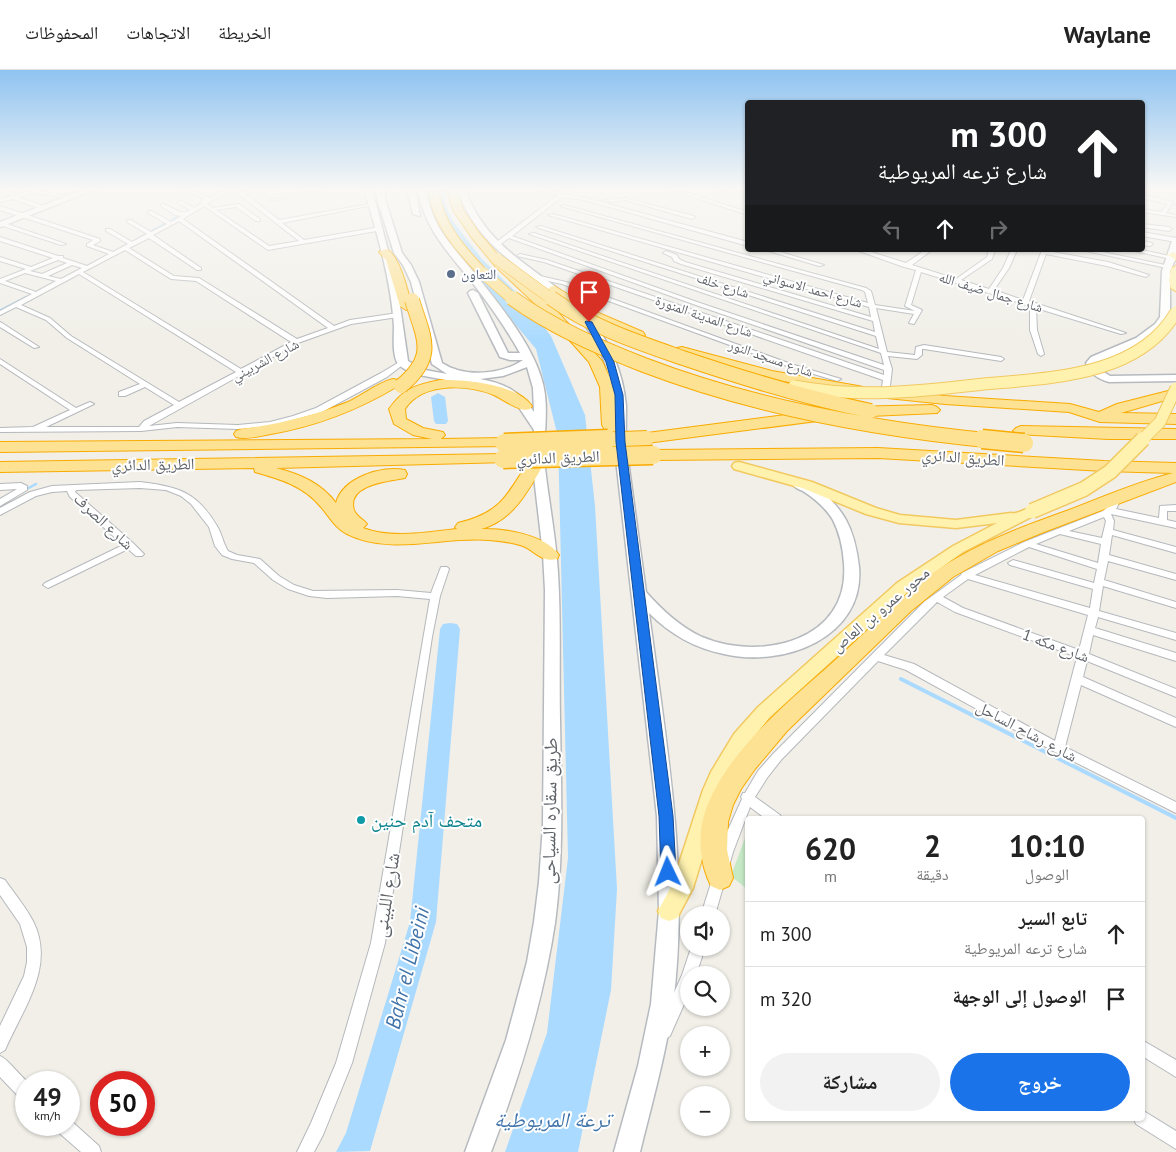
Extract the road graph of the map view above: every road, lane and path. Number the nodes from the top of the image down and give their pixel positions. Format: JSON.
{"nodes":[{"id":1,"x":2,"y":239,"type":"edge"},
{"id":2,"x":48,"y":239,"type":"edge"},
{"id":3,"x":96,"y":239,"type":"edge"},
{"id":4,"x":121,"y":239,"type":"edge"},
{"id":5,"x":138,"y":239,"type":"edge"},
{"id":6,"x":158,"y":239,"type":"edge"},
{"id":7,"x":208,"y":239,"type":"edge"},
{"id":8,"x":254,"y":239,"type":"edge"},
{"id":9,"x":300,"y":239,"type":"edge"},
{"id":10,"x":318,"y":239,"type":"edge"},
{"id":11,"x":383,"y":239,"type":"edge"},
{"id":12,"x":394,"y":239,"type":"edge"},
{"id":13,"x":440,"y":239,"type":"edge"},
{"id":14,"x":455,"y":239,"type":"edge"},
{"id":15,"x":483,"y":239,"type":"edge"},
{"id":16,"x":488,"y":239,"type":"edge"},
{"id":17,"x":506,"y":239,"type":"edge"},
{"id":18,"x":518,"y":239,"type":"edge"},
{"id":19,"x":527,"y":239,"type":"edge"},
{"id":20,"x":548,"y":239,"type":"edge"},
{"id":21,"x":589,"y":239,"type":"edge"},
{"id":22,"x":614,"y":239,"type":"edge"},
{"id":23,"x":625,"y":239,"type":"edge"},
{"id":24,"x":678,"y":239,"type":"edge"},
{"id":25,"x":732,"y":239,"type":"edge"},
{"id":26,"x":1176,"y":240,"type":"edge"},
{"id":27,"x":303,"y":242,"type":"junction"},
{"id":28,"x":525,"y":242,"type":"junction"},
{"id":29,"x":745,"y":243,"type":"edge"},
{"id":30,"x":1145,"y":243,"type":"edge"},
{"id":31,"x":62,"y":244,"type":"dead end"},
{"id":32,"x":694,"y":244,"type":"junction"},
{"id":33,"x":1150,"y":244,"type":"dead end"},
{"id":34,"x":129,"y":245,"type":"junction"},
{"id":35,"x":622,"y":246,"type":"dead end"},
{"id":36,"x":614,"y":250,"type":"junction"},
{"id":37,"x":386,"y":252,"type":"joint"},
{"id":38,"x":497,"y":252,"type":"junction"},
{"id":39,"x":679,"y":252,"type":"junction"},
{"id":40,"x":775,"y":252,"type":"edge"},
{"id":41,"x":865,"y":252,"type":"edge"},
{"id":42,"x":926,"y":252,"type":"edge"},
{"id":43,"x":992,"y":252,"type":"edge"},
{"id":44,"x":1013,"y":252,"type":"edge"},
{"id":45,"x":1045,"y":252,"type":"edge"},
{"id":46,"x":1050,"y":252,"type":"edge"},
{"id":47,"x":1078,"y":252,"type":"edge"},
{"id":48,"x":1104,"y":252,"type":"edge"},
{"id":49,"x":1142,"y":252,"type":"edge"},
{"id":50,"x":398,"y":253,"type":"junction"},
{"id":51,"x":112,"y":254,"type":"junction"},
{"id":52,"x":624,"y":254,"type":"junction"},
{"id":53,"x":443,"y":257,"type":"dead end"},
{"id":54,"x":1075,"y":257,"type":"junction"},
{"id":55,"x":0,"y":258,"type":"edge"},
{"id":56,"x":61,"y":258,"type":"junction"},
{"id":57,"x":751,"y":258,"type":"junction"},
{"id":58,"x":1174,"y":259,"type":"edge"},
{"id":59,"x":520,"y":260,"type":"junction"},
{"id":60,"x":610,"y":260,"type":"junction"},
{"id":61,"x":73,"y":262,"type":"junction"},
{"id":62,"x":822,"y":265,"type":"dead end"},
{"id":63,"x":906,"y":266,"type":"junction"},
{"id":64,"x":735,"y":267,"type":"junction"},
{"id":65,"x":84,"y":268,"type":"junction"},
{"id":66,"x":669,"y":268,"type":"junction"},
{"id":67,"x":34,"y":269,"type":"junction"},
{"id":68,"x":200,"y":269,"type":"dead end"},
{"id":69,"x":919,"y":270,"type":"junction"},
{"id":70,"x":26,"y":272,"type":"junction"},
{"id":71,"x":463,"y":273,"type":"junction"},
{"id":72,"x":1146,"y":275,"type":"dead end"},
{"id":73,"x":44,"y":276,"type":"junction"},
{"id":74,"x":654,"y":276,"type":"junction"},
{"id":75,"x":536,"y":277,"type":"junction"},
{"id":76,"x":61,"y":280,"type":"junction"},
{"id":77,"x":0,"y":281,"type":"edge"},
{"id":78,"x":956,"y":281,"type":"junction"},
{"id":79,"x":1176,"y":288,"type":"edge"},
{"id":80,"x":554,"y":290,"type":"junction"},
{"id":81,"x":990,"y":292,"type":"junction"},
{"id":82,"x":35,"y":293,"type":"junction"},
{"id":83,"x":711,"y":294,"type":"junction"},
{"id":84,"x":695,"y":303,"type":"junction"},
{"id":85,"x":1025,"y":303,"type":"junction"},
{"id":86,"x":1032,"y":305,"type":"junction"},
{"id":87,"x":8,"y":306,"type":"edge"},
{"id":88,"x":872,"y":306,"type":"junction"},
{"id":89,"x":405,"y":307,"type":"junction"},
{"id":90,"x":1176,"y":312,"type":"edge"},
{"id":91,"x":0,"y":313,"type":"edge"},
{"id":92,"x":918,"y":313,"type":"junction"},
{"id":93,"x":875,"y":320,"type":"junction"},
{"id":94,"x":912,"y":323,"type":"dead end"},
{"id":95,"x":0,"y":324,"type":"edge"},
{"id":96,"x":333,"y":328,"type":"junction"},
{"id":97,"x":1123,"y":333,"type":"dead end"},
{"id":98,"x":879,"y":335,"type":"junction"},
{"id":99,"x":296,"y":342,"type":"junction"},
{"id":100,"x":36,"y":347,"type":"dead end"},
{"id":101,"x":884,"y":353,"type":"junction"},
{"id":102,"x":1041,"y":354,"type":"dead end"},
{"id":103,"x":527,"y":358,"type":"junction"},
{"id":104,"x":1000,"y":359,"type":"dead end"},
{"id":105,"x":436,"y":360,"type":"junction"},
{"id":106,"x":0,"y":361,"type":"edge"},
{"id":107,"x":403,"y":362,"type":"junction"},
{"id":108,"x":699,"y":364,"type":"junction"},
{"id":109,"x":888,"y":369,"type":"junction"},
{"id":110,"x":241,"y":372,"type":"junction"},
{"id":111,"x":837,"y":379,"type":"dead end"},
{"id":112,"x":887,"y":379,"type":"junction"},
{"id":113,"x":146,"y":384,"type":"junction"},
{"id":114,"x":1174,"y":384,"type":"edge"},
{"id":115,"x":397,"y":385,"type":"junction"},
{"id":116,"x":122,"y":394,"type":"dead end"},
{"id":117,"x":885,"y":394,"type":"junction"},
{"id":118,"x":90,"y":404,"type":"dead end"},
{"id":119,"x":180,"y":405,"type":"junction"},
{"id":120,"x":525,"y":406,"type":"junction"},
{"id":121,"x":75,"y":410,"type":"junction"},
{"id":122,"x":1100,"y":417,"type":"junction"},
{"id":123,"x":1176,"y":419,"type":"edge"},
{"id":124,"x":141,"y":429,"type":"junction"},
{"id":125,"x":539,"y":429,"type":"junction"},
{"id":126,"x":0,"y":430,"type":"edge"},
{"id":127,"x":36,"y":430,"type":"junction"},
{"id":128,"x":419,"y":432,"type":"junction"},
{"id":129,"x":688,"y":434,"type":"junction"},
{"id":130,"x":1176,"y":434,"type":"edge"},
{"id":131,"x":1023,"y":437,"type":"junction"},
{"id":132,"x":620,"y":442,"type":"junction"},
{"id":133,"x":102,"y":445,"type":"junction"},
{"id":134,"x":0,"y":446,"type":"edge"},
{"id":135,"x":1176,"y":446,"type":"edge"},
{"id":136,"x":878,"y":453,"type":"junction"},
{"id":137,"x":501,"y":454,"type":"junction"},
{"id":138,"x":918,"y":454,"type":"junction"},
{"id":139,"x":538,"y":460,"type":"junction"},
{"id":140,"x":652,"y":461,"type":"junction"},
{"id":141,"x":316,"y":462,"type":"junction"},
{"id":142,"x":219,"y":463,"type":"junction"},
{"id":143,"x":739,"y":466,"type":"junction"},
{"id":144,"x":0,"y":467,"type":"edge"},
{"id":145,"x":1176,"y":468,"type":"edge"},
{"id":146,"x":399,"y":474,"type":"junction"},
{"id":147,"x":781,"y":477,"type":"junction"},
{"id":148,"x":1176,"y":477,"type":"edge"},
{"id":149,"x":0,"y":486,"type":"edge"},
{"id":150,"x":73,"y":488,"type":"junction"},
{"id":151,"x":0,"y":503,"type":"edge"},
{"id":152,"x":1111,"y":507,"type":"junction"},
{"id":153,"x":1176,"y":508,"type":"edge"},
{"id":154,"x":1032,"y":511,"type":"junction"},
{"id":155,"x":0,"y":512,"type":"edge"},
{"id":156,"x":1163,"y":522,"type":"junction"},
{"id":157,"x":1176,"y":525,"type":"edge"},
{"id":158,"x":1057,"y":531,"type":"junction"},
{"id":159,"x":1108,"y":531,"type":"junction"},
{"id":160,"x":1106,"y":542,"type":"junction"},
{"id":161,"x":1027,"y":544,"type":"junction"},
{"id":162,"x":130,"y":545,"type":"junction"},
{"id":163,"x":1176,"y":550,"type":"edge"},
{"id":164,"x":139,"y":554,"type":"dead end"},
{"id":165,"x":550,"y":555,"type":"junction"},
{"id":166,"x":1103,"y":562,"type":"junction"},
{"id":167,"x":1013,"y":563,"type":"dead end"},
{"id":168,"x":444,"y":569,"type":"dead end"},
{"id":169,"x":965,"y":575,"type":"junction"},
{"id":170,"x":1176,"y":577,"type":"edge"},
{"id":171,"x":48,"y":585,"type":"dead end"},
{"id":172,"x":1099,"y":585,"type":"junction"},
{"id":173,"x":639,"y":594,"type":"junction"},
{"id":174,"x":435,"y":596,"type":"junction"},
{"id":175,"x":936,"y":597,"type":"junction"},
{"id":176,"x":1176,"y":605,"type":"edge"},
{"id":177,"x":1094,"y":612,"type":"junction"},
{"id":178,"x":1090,"y":630,"type":"junction"},
{"id":179,"x":1176,"y":636,"type":"edge"},
{"id":180,"x":876,"y":656,"type":"junction"},
{"id":181,"x":1084,"y":656,"type":"junction"},
{"id":182,"x":1176,"y":657,"type":"edge"},
{"id":183,"x":1078,"y":679,"type":"junction"},
{"id":184,"x":1176,"y":693,"type":"edge"},
{"id":185,"x":1176,"y":723,"type":"edge"},
{"id":186,"x":1059,"y":749,"type":"junction"},
{"id":187,"x":747,"y":797,"type":"junction"},
{"id":188,"x":1176,"y":808,"type":"edge"},
{"id":189,"x":772,"y":816,"type":"edge"},
{"id":190,"x":720,"y":878,"type":"junction"},
{"id":191,"x":0,"y":884,"type":"edge"},
{"id":192,"x":711,"y":906,"type":"edge"},
{"id":193,"x":669,"y":911,"type":"junction"},
{"id":194,"x":680,"y":996,"type":"edge"},
{"id":195,"x":0,"y":1044,"type":"edge"},
{"id":196,"x":1145,"y":1049,"type":"edge"},
{"id":197,"x":0,"y":1064,"type":"edge"},
{"id":198,"x":650,"y":1066,"type":"junction"},
{"id":199,"x":1176,"y":1069,"type":"edge"},
{"id":200,"x":15,"y":1082,"type":"edge"},
{"id":201,"x":1145,"y":1120,"type":"edge"},
{"id":202,"x":75,"y":1136,"type":"edge"},
{"id":203,"x":1176,"y":1140,"type":"edge"},
{"id":204,"x":93,"y":1152,"type":"edge"},
{"id":205,"x":305,"y":1152,"type":"edge"},
{"id":206,"x":478,"y":1152,"type":"edge"},
{"id":207,"x":627,"y":1152,"type":"edge"}],
"edges":[{"from":1,"to":56,"type":"street"},
{"from":2,"to":31,"type":"street"},
{"from":3,"to":51,"type":"street"},
{"from":4,"to":34,"type":"street"},
{"from":5,"to":34,"type":"street"},
{"from":6,"to":68,"type":"street"},
{"from":7,"to":96,"type":"street"},
{"from":8,"to":27,"type":"street"},
{"from":9,"to":27,"type":"street"},
{"from":10,"to":27,"type":"street"},
{"from":11,"to":37,"type":"main road"},
{"from":12,"to":50,"type":"main road"},
{"from":13,"to":71,"type":"main road"},
{"from":14,"to":131,"type":"highway","name":"الطريق الدائري","bridge":true},
{"from":15,"to":38,"type":"highway","name":"الطريق الدائري"},
{"from":16,"to":38,"type":"main road"},
{"from":17,"to":38,"type":"street"},
{"from":18,"to":28,"type":"street"},
{"from":19,"to":28,"type":"street"},
{"from":20,"to":60,"type":"street"},
{"from":21,"to":36,"type":"street","name":"شارع خلف"},
{"from":22,"to":93,"type":"street"},
{"from":23,"to":39,"type":"street","name":"شارع احمد الاسواني"},
{"from":24,"to":32,"type":"street"},
{"from":25,"to":29,"type":"street"},
{"from":26,"to":58,"type":"main road"},
{"from":28,"to":59,"type":"street"},
{"from":28,"to":84,"type":"street"},
{"from":30,"to":33,"type":"street"},
{"from":32,"to":39,"type":"street"},
{"from":32,"to":57,"type":"street"},
{"from":34,"to":51,"type":"street"},
{"from":34,"to":99,"type":"street"},
{"from":35,"to":36,"type":"street"},
{"from":36,"to":52,"type":"street","name":"شارع خلف"},
{"from":37,"to":89,"type":"highway"},
{"from":38,"to":59,"type":"main road"},
{"from":38,"to":108,"type":"highway","name":"الطريق الدائري","bridge":true},
{"from":38,"to":132,"type":"highway"},
{"from":39,"to":64,"type":"street","name":"شارع احمد الاسواني"},
{"from":40,"to":62,"type":"street"},
{"from":41,"to":63,"type":"street","name":"شارع جمال ضيف الله"},
{"from":42,"to":63,"type":"street"},
{"from":43,"to":78,"type":"street"},
{"from":44,"to":81,"type":"street"},
{"from":45,"to":85,"type":"street"},
{"from":46,"to":54,"type":"street"},
{"from":47,"to":54,"type":"street"},
{"from":48,"to":58,"type":"street"},
{"from":49,"to":58,"type":"street"},
{"from":50,"to":89,"type":"highway"},
{"from":50,"to":105,"type":"main road"},
{"from":51,"to":65,"type":"street"},
{"from":52,"to":60,"type":"street"},
{"from":52,"to":66,"type":"street","name":"شارع خلف"},
{"from":53,"to":71,"type":"main road"},
{"from":54,"to":72,"type":"street"},
{"from":55,"to":67,"type":"street"},
{"from":56,"to":61,"type":"street"},
{"from":56,"to":67,"type":"street"},
{"from":57,"to":64,"type":"street"},
{"from":57,"to":88,"type":"street"},
{"from":58,"to":79,"type":"main road"},
{"from":58,"to":114,"type":"main road"},
{"from":59,"to":75,"type":"main road"},
{"from":59,"to":112,"type":"street","name":"شارع المدينة المنورة"},
{"from":60,"to":74,"type":"street"},
{"from":61,"to":65,"type":"street"},
{"from":61,"to":73,"type":"street"},
{"from":63,"to":69,"type":"street","name":"شارع جمال ضيف الله"},
{"from":64,"to":88,"type":"street","name":"شارع احمد الاسواني"},
{"from":65,"to":76,"type":"street"},
{"from":65,"to":110,"type":"street"},
{"from":66,"to":74,"type":"street"},
{"from":66,"to":98,"type":"street","name":"شارع خلف"},
{"from":67,"to":70,"type":"street"},
{"from":69,"to":78,"type":"street","name":"شارع جمال ضيف الله"},
{"from":69,"to":92,"type":"street"},
{"from":70,"to":73,"type":"street"},
{"from":70,"to":77,"type":"street"},
{"from":71,"to":103,"type":"main road","name":"طريق سقاره السياحى"},
{"from":71,"to":103,"type":"main road"},
{"from":73,"to":76,"type":"street"},
{"from":74,"to":83,"type":"street"},
{"from":75,"to":80,"type":"main road"},
{"from":75,"to":111,"type":"street","name":"شارع مسجد النور"},
{"from":76,"to":82,"type":"street"},
{"from":77,"to":82,"type":"street"},
{"from":78,"to":81,"type":"street","name":"شارع جمال ضيف الله"},
{"from":80,"to":117,"type":"highway"},
{"from":80,"to":132,"type":"main road"},
{"from":81,"to":85,"type":"street","name":"شارع جمال ضيف الله"},
{"from":82,"to":87,"type":"street"},
{"from":83,"to":84,"type":"street"},
{"from":83,"to":101,"type":"street"},
{"from":84,"to":109,"type":"street"},
{"from":85,"to":86,"type":"street","name":"شارع جمال ضيف الله"},
{"from":86,"to":97,"type":"street","name":"شارع جمال ضيف الله"},
{"from":86,"to":102,"type":"street"},
{"from":87,"to":91,"type":"street"},
{"from":87,"to":113,"type":"street"},
{"from":88,"to":92,"type":"street","name":"شارع احمد الاسواني"},
{"from":88,"to":93,"type":"street"},
{"from":89,"to":96,"type":"street","name":"شارع الشربيني"},
{"from":89,"to":107,"type":"main road"},
{"from":89,"to":115,"type":"highway"},
{"from":90,"to":108,"type":"main road","bridge":true},
{"from":92,"to":94,"type":"street"},
{"from":93,"to":98,"type":"street"},
{"from":95,"to":100,"type":"street"},
{"from":96,"to":99,"type":"street","name":"شارع الشربيني"},
{"from":98,"to":101,"type":"street"},
{"from":99,"to":110,"type":"street","name":"شارع الشربيني"},
{"from":101,"to":104,"type":"street"},
{"from":101,"to":109,"type":"street"},
{"from":103,"to":105,"type":"main road"},
{"from":103,"to":125,"type":"main road","name":"طريق سقاره السياحى"},
{"from":105,"to":107,"type":"main road"},
{"from":106,"to":121,"type":"street"},
{"from":107,"to":120,"type":"main road"},
{"from":107,"to":124,"type":"street"},
{"from":108,"to":131,"type":"highway","name":"الطريق الدائري","bridge":true},
{"from":109,"to":112,"type":"street"},
{"from":110,"to":119,"type":"street","name":"شارع الشربيني"},
{"from":112,"to":117,"type":"street"},
{"from":113,"to":116,"type":"street"},
{"from":113,"to":119,"type":"street"},
{"from":114,"to":122,"type":"highway"},
{"from":114,"to":154,"type":"main road","name":"محور عمرو بن العاص","bridge":true},
{"from":115,"to":128,"type":"highway"},
{"from":115,"to":133,"type":"highway"},
{"from":117,"to":122,"type":"highway"},
{"from":118,"to":121,"type":"street"},
{"from":119,"to":124,"type":"street","name":"شارع الشربيني"},
{"from":120,"to":125,"type":"main road"},
{"from":120,"to":128,"type":"highway"},
{"from":121,"to":127,"type":"street"},
{"from":122,"to":123,"type":"highway","name":"الطريق الدائري"},
{"from":122,"to":129,"type":"highway","name":"الطريق الدائري"},
{"from":124,"to":127,"type":"street"},
{"from":125,"to":139,"type":"main road","name":"طريق سقاره السياحى"},
{"from":126,"to":127,"type":"street"},
{"from":128,"to":137,"type":"highway"},
{"from":129,"to":137,"type":"highway","name":"الطريق الدائري","bridge":true},
{"from":129,"to":138,"type":"highway"},
{"from":130,"to":131,"type":"highway","name":"الطريق الدائري"},
{"from":131,"to":135,"type":"highway","name":"الطريق الدائري"},
{"from":132,"to":173,"type":"main road"},
{"from":133,"to":134,"type":"highway","name":"الطريق الدائري"},
{"from":133,"to":137,"type":"highway","name":"الطريق الدائري"},
{"from":136,"to":138,"type":"highway","name":"الطريق الدائري"},
{"from":136,"to":140,"type":"highway","name":"الطريق الدائري"},
{"from":136,"to":143,"type":"highway"},
{"from":137,"to":140,"type":"highway"},
{"from":137,"to":141,"type":"highway","name":"الطريق الدائري"},
{"from":137,"to":146,"type":"highway"},
{"from":138,"to":145,"type":"highway","name":"الطريق الدائري"},
{"from":139,"to":146,"type":"highway"},
{"from":139,"to":165,"type":"main road","name":"طريق سقاره السياحى"},
{"from":140,"to":143,"type":"highway"},
{"from":141,"to":142,"type":"highway","name":"الطريق الدائري"},
{"from":141,"to":146,"type":"highway"},
{"from":142,"to":144,"type":"highway","name":"الطريق الدائري"},
{"from":142,"to":165,"type":"highway"},
{"from":143,"to":147,"type":"main road"},
{"from":147,"to":154,"type":"main road"},
{"from":147,"to":173,"type":"main road"},
{"from":148,"to":152,"type":"highway"},
{"from":149,"to":151,"type":"street"},
{"from":150,"to":155,"type":"street"},
{"from":150,"to":162,"type":"street","name":"شارع الصرف"},
{"from":150,"to":174,"type":"street"},
{"from":152,"to":156,"type":"street"},
{"from":152,"to":158,"type":"street"},
{"from":152,"to":159,"type":"street"},
{"from":152,"to":190,"type":"highway"},
{"from":153,"to":156,"type":"street"},
{"from":154,"to":193,"type":"main road","name":"محور عمرو بن العاص"},
{"from":156,"to":157,"type":"street"},
{"from":158,"to":160,"type":"street"},
{"from":158,"to":161,"type":"street"},
{"from":159,"to":160,"type":"street"},
{"from":159,"to":163,"type":"street"},
{"from":160,"to":166,"type":"street"},
{"from":161,"to":166,"type":"street"},
{"from":161,"to":169,"type":"street"},
{"from":162,"to":164,"type":"street","name":"شارع الصرف"},
{"from":162,"to":171,"type":"street"},
{"from":165,"to":206,"type":"main road","name":"طريق سقاره السياحى"},
{"from":166,"to":170,"type":"street"},
{"from":166,"to":172,"type":"street"},
{"from":167,"to":172,"type":"street"},
{"from":168,"to":174,"type":"street","name":"شارع اللبينى"},
{"from":169,"to":175,"type":"street"},
{"from":169,"to":177,"type":"street"},
{"from":172,"to":176,"type":"street"},
{"from":172,"to":177,"type":"street"},
{"from":173,"to":193,"type":"main road"},
{"from":174,"to":205,"type":"street","name":"شارع اللبينى"},
{"from":175,"to":180,"type":"street"},
{"from":175,"to":181,"type":"street","name":"شارع مكه 1"},
{"from":177,"to":178,"type":"street"},
{"from":177,"to":179,"type":"street"},
{"from":178,"to":181,"type":"street"},
{"from":178,"to":182,"type":"street"},
{"from":180,"to":186,"type":"street","name":"شارع رشاح الساحل"},
{"from":180,"to":187,"type":"street"},
{"from":181,"to":183,"type":"street"},
{"from":181,"to":184,"type":"street","name":"شارع مكه 1"},
{"from":183,"to":185,"type":"street"},
{"from":183,"to":186,"type":"street"},
{"from":186,"to":188,"type":"street","name":"شارع رشاح الساحل"},
{"from":187,"to":189,"type":"street"},
{"from":187,"to":190,"type":"street"},
{"from":190,"to":192,"type":"street"},
{"from":191,"to":195,"type":"street"},
{"from":193,"to":198,"type":"main road"},
{"from":194,"to":198,"type":"street"},
{"from":196,"to":199,"type":"street"},
{"from":197,"to":200,"type":"street"},
{"from":198,"to":207,"type":"main road"},
{"from":201,"to":203,"type":"street"},
{"from":202,"to":204,"type":"street"}]}
